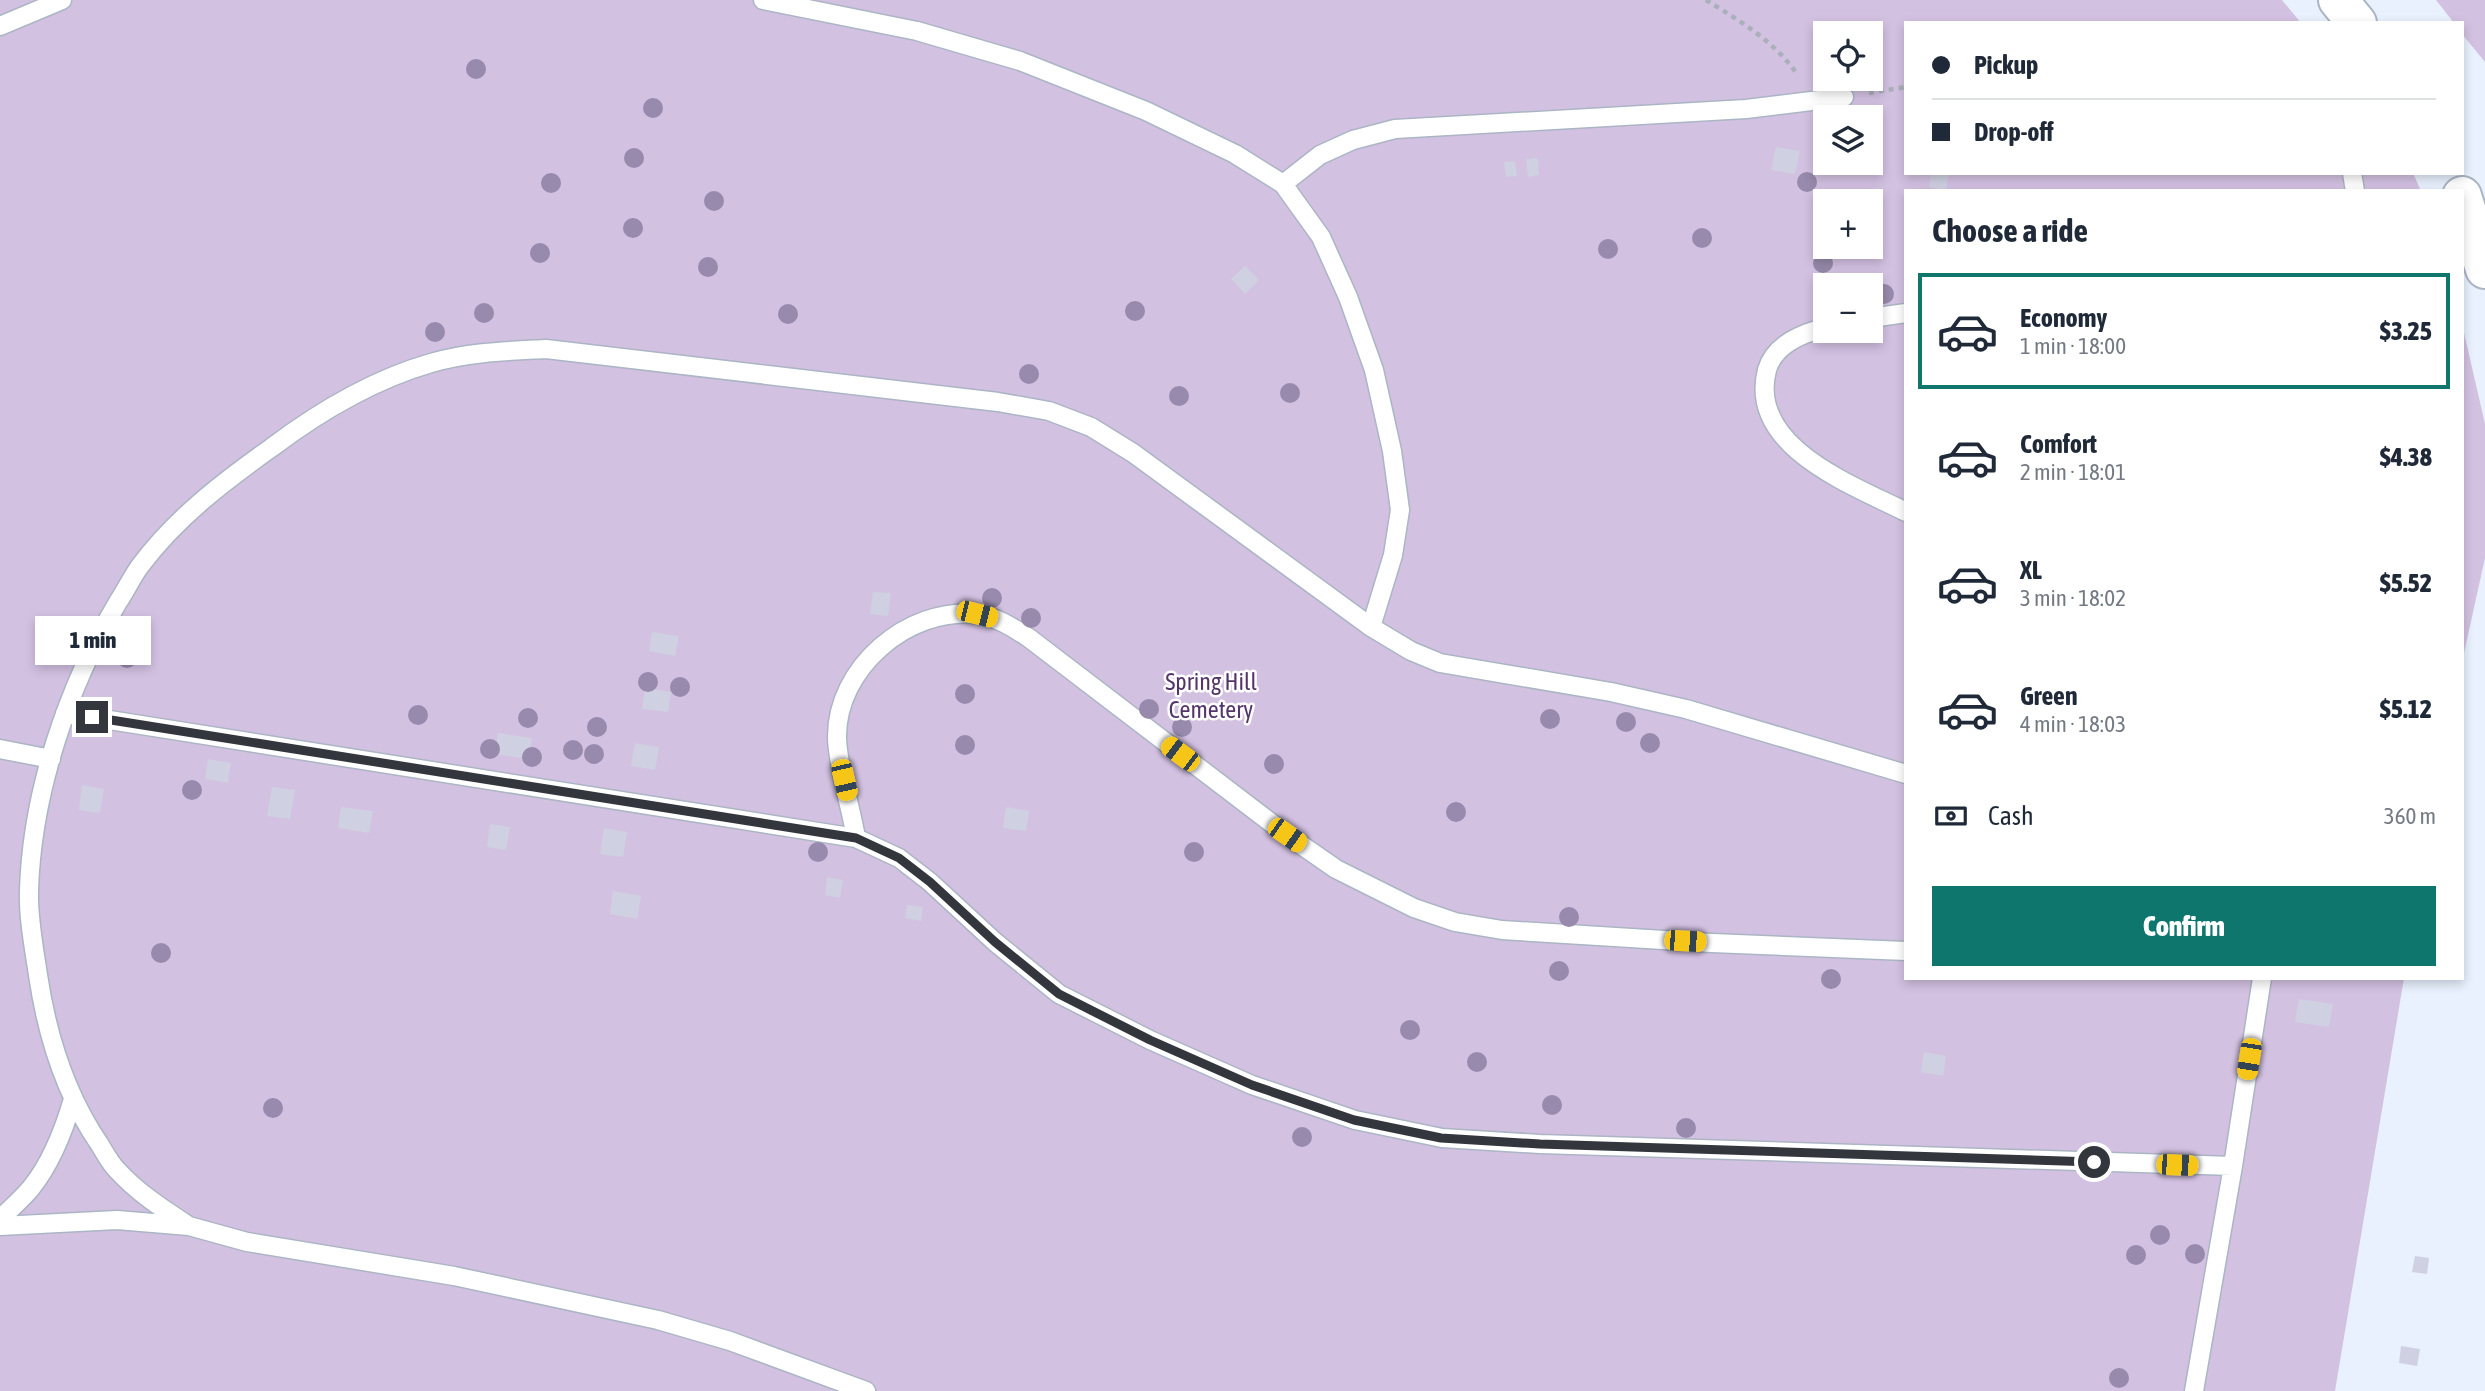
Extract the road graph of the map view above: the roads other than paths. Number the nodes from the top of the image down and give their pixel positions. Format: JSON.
{"nodes":[{"id":1,"x":62,"y":0,"type":"edge"},
{"id":2,"x":763,"y":0,"type":"edge"},
{"id":3,"x":2338,"y":0,"type":"edge"},
{"id":4,"x":2355,"y":21,"type":"edge"},
{"id":5,"x":0,"y":26,"type":"edge"},
{"id":6,"x":1844,"y":97,"type":"road end"},
{"id":7,"x":1283,"y":184,"type":"junction"},
{"id":8,"x":2464,"y":202,"type":"edge"},
{"id":9,"x":2485,"y":269,"type":"edge"},
{"id":10,"x":1904,"y":313,"type":"edge"},
{"id":11,"x":1883,"y":316,"type":"edge"},
{"id":12,"x":1813,"y":330,"type":"edge"},
{"id":13,"x":1904,"y":511,"type":"edge"},
{"id":14,"x":1371,"y":627,"type":"junction"},
{"id":15,"x":65,"y":713,"type":"junction"},
{"id":16,"x":0,"y":749,"type":"edge"},
{"id":17,"x":51,"y":759,"type":"junction"},
{"id":18,"x":1904,"y":773,"type":"edge"},
{"id":19,"x":856,"y":838,"type":"junction"},
{"id":20,"x":1904,"y":951,"type":"edge"},
{"id":21,"x":2262,"y":980,"type":"edge"},
{"id":22,"x":73,"y":1099,"type":"junction"},
{"id":23,"x":2233,"y":1166,"type":"junction"},
{"id":24,"x":0,"y":1219,"type":"edge"},
{"id":25,"x":0,"y":1226,"type":"edge"},
{"id":26,"x":188,"y":1226,"type":"junction"},
{"id":27,"x":866,"y":1391,"type":"edge"},
{"id":28,"x":2194,"y":1391,"type":"edge"}],
"edges":[{"from":1,"to":5,"type":"lane"},
{"from":2,"to":7,"type":"lane"},
{"from":3,"to":4,"type":"main road"},
{"from":6,"to":7,"type":"lane"},
{"from":7,"to":14,"type":"lane"},
{"from":8,"to":9,"type":"main road"},
{"from":10,"to":11,"type":"lane"},
{"from":12,"to":13,"type":"lane"},
{"from":14,"to":15,"type":"lane"},
{"from":14,"to":18,"type":"lane"},
{"from":15,"to":17,"type":"lane"},
{"from":15,"to":19,"type":"lane"},
{"from":16,"to":17,"type":"lane"},
{"from":17,"to":22,"type":"lane"},
{"from":19,"to":20,"type":"lane"},
{"from":19,"to":23,"type":"lane"},
{"from":21,"to":23,"type":"lane"},
{"from":22,"to":24,"type":"lane"},
{"from":22,"to":26,"type":"lane"},
{"from":23,"to":28,"type":"lane"},
{"from":25,"to":26,"type":"lane"},
{"from":26,"to":27,"type":"lane"}]}
